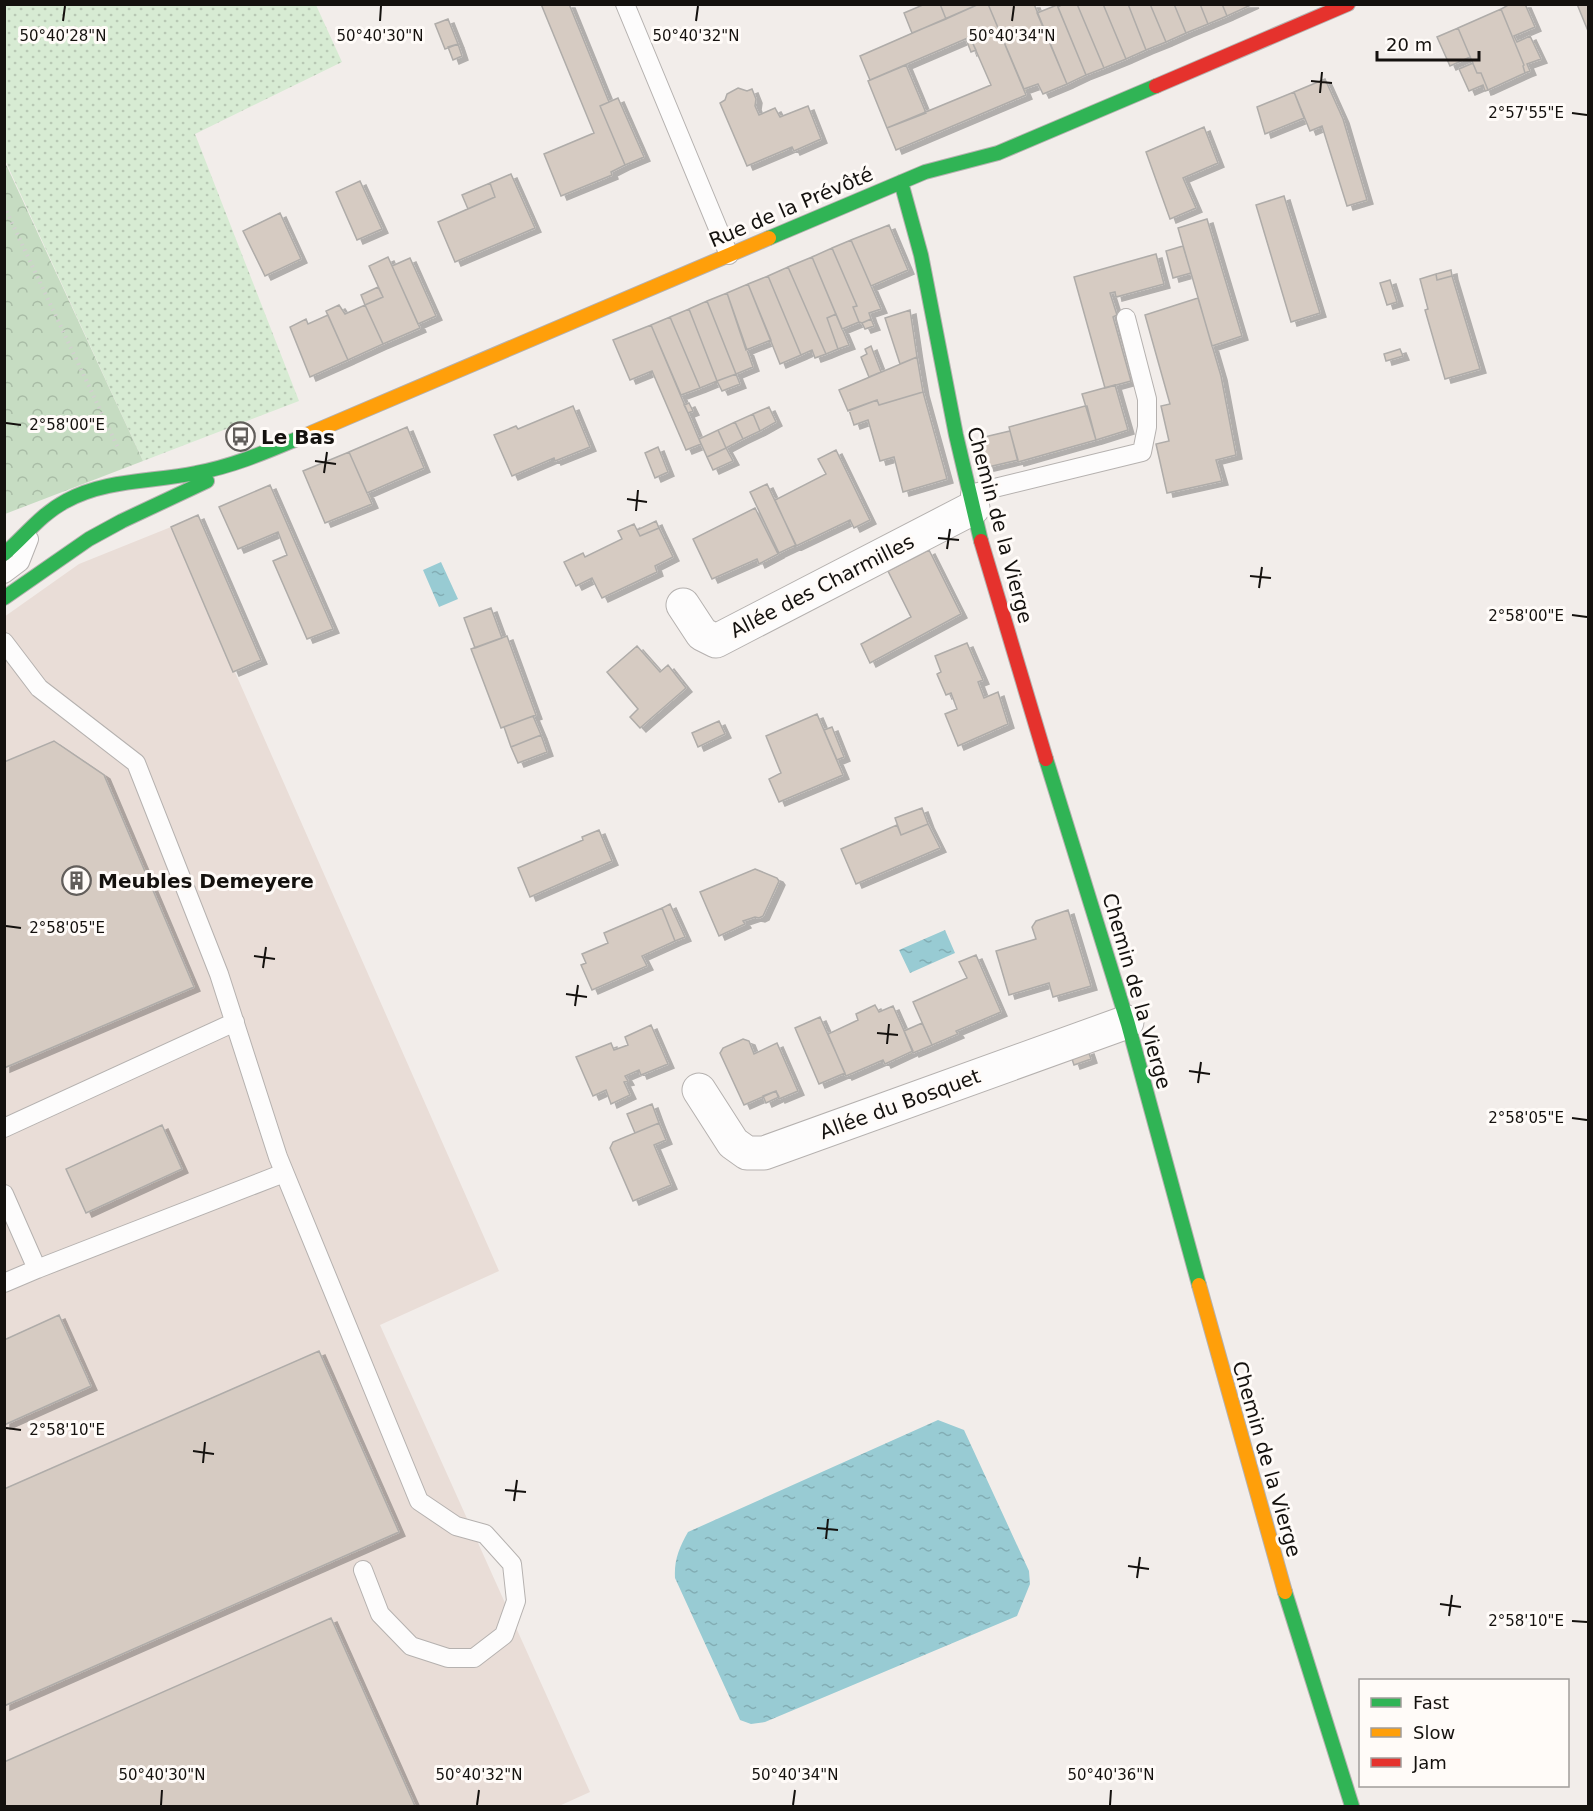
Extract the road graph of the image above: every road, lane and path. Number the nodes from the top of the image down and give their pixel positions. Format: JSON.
{"nodes":[{"id":1,"x":625,"y":4,"type":"edge"},
{"id":2,"x":1348,"y":4,"type":"edge"},
{"id":3,"x":901,"y":182,"type":"junction"},
{"id":4,"x":4,"y":206,"type":"edge"},
{"id":5,"x":729,"y":255,"type":"junction"},
{"id":6,"x":1126,"y":318,"type":"dead end"},
{"id":7,"x":254,"y":457,"type":"junction"},
{"id":8,"x":134,"y":481,"type":"junction"},
{"id":9,"x":971,"y":501,"type":"junction"},
{"id":10,"x":34,"y":523,"type":"junction"},
{"id":11,"x":4,"y":554,"type":"edge"},
{"id":12,"x":4,"y":574,"type":"edge"},
{"id":13,"x":4,"y":598,"type":"edge"},
{"id":14,"x":683,"y":604,"type":"dead end"},
{"id":15,"x":4,"y":642,"type":"edge"},
{"id":16,"x":235,"y":1022,"type":"junction"},
{"id":17,"x":1127,"y":1022,"type":"junction"},
{"id":18,"x":699,"y":1090,"type":"dead end"},
{"id":19,"x":4,"y":1128,"type":"edge"},
{"id":20,"x":284,"y":1173,"type":"junction"},
{"id":21,"x":4,"y":1194,"type":"edge"},
{"id":22,"x":37,"y":1269,"type":"junction"},
{"id":23,"x":4,"y":1283,"type":"edge"},
{"id":24,"x":363,"y":1570,"type":"dead end"},
{"id":25,"x":1352,"y":1806,"type":"edge"}],
"edges":[{"from":1,"to":5,"type":"lane"},
{"from":2,"to":3,"type":"street","name":"Rue de la Prévôté"},
{"from":3,"to":5,"type":"street","name":"Rue de la Prévôté"},
{"from":3,"to":9,"type":"street","name":"Chemin de la Vierge"},
{"from":4,"to":8,"type":"path"},
{"from":5,"to":7,"type":"street","name":"Rue de la Prévôté"},
{"from":6,"to":9,"type":"lane"},
{"from":7,"to":8,"type":"street","name":"Rue de la Prévôté"},
{"from":7,"to":13,"type":"street","name":"Rue de la Prévôté"},
{"from":8,"to":10,"type":"street","name":"Rue de la Prévôté"},
{"from":9,"to":14,"type":"street","name":"Allée des Charmilles"},
{"from":9,"to":17,"type":"street","name":"Chemin de la Vierge"},
{"from":10,"to":11,"type":"street","name":"Rue de la Prévôté"},
{"from":10,"to":12,"type":"lane"},
{"from":15,"to":16,"type":"lane"},
{"from":16,"to":19,"type":"lane"},
{"from":16,"to":20,"type":"lane"},
{"from":17,"to":18,"type":"street","name":"Allée du Bosquet"},
{"from":17,"to":25,"type":"street","name":"Chemin de la Vierge"},
{"from":20,"to":22,"type":"lane"},
{"from":20,"to":24,"type":"lane"},
{"from":21,"to":22,"type":"lane"},
{"from":22,"to":23,"type":"lane"}]}
